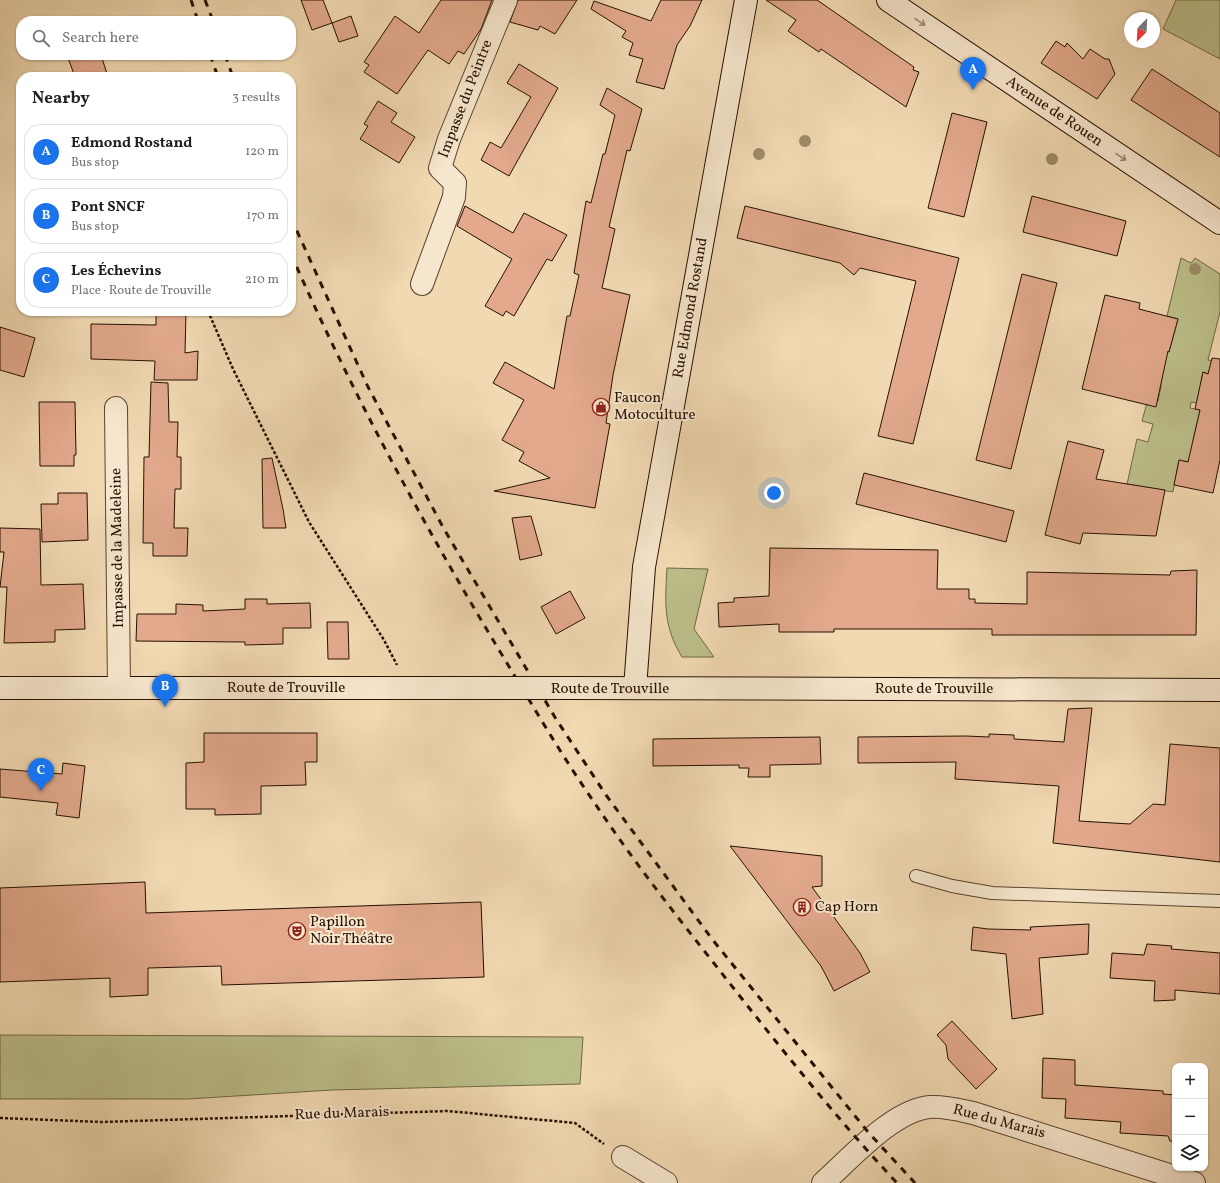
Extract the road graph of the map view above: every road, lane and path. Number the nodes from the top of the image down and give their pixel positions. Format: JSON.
{"nodes":[{"id":1,"x":506,"y":0,"type":"edge"},
{"id":2,"x":746,"y":0,"type":"edge"},
{"id":3,"x":888,"y":0,"type":"edge"},
{"id":4,"x":1220,"y":223,"type":"edge"},
{"id":5,"x":422,"y":284,"type":"dead end"},
{"id":6,"x":210,"y":316,"type":"edge"},
{"id":7,"x":116,"y":408,"type":"dead end"},
{"id":8,"x":0,"y":688,"type":"edge"},
{"id":9,"x":119,"y":688,"type":"junction"},
{"id":10,"x":410,"y":688,"type":"junction"},
{"id":11,"x":635,"y":688,"type":"junction"},
{"id":12,"x":1220,"y":690,"type":"edge"},
{"id":13,"x":916,"y":876,"type":"dead end"},
{"id":14,"x":1220,"y":901,"type":"edge"},
{"id":15,"x":0,"y":1118,"type":"edge"},
{"id":16,"x":623,"y":1157,"type":"joint"},
{"id":17,"x":1184,"y":1182,"type":"edge"},
{"id":18,"x":666,"y":1183,"type":"edge"},
{"id":19,"x":823,"y":1183,"type":"edge"}],
"edges":[{"from":1,"to":5,"type":"main road","name":"Impasse du Peintre"},
{"from":2,"to":11,"type":"main road","name":"Rue Edmond Rostand"},
{"from":3,"to":4,"type":"main road","name":"Avenue de Rouen","one_way":true},
{"from":6,"to":10,"type":"path"},
{"from":7,"to":9,"type":"main road","name":"Impasse de la Madeleine"},
{"from":8,"to":9,"type":"main road","name":"Route de Trouville"},
{"from":9,"to":10,"type":"main road","name":"Route de Trouville"},
{"from":10,"to":11,"type":"main road","name":"Route de Trouville","bridge":true},
{"from":11,"to":12,"type":"main road","name":"Route de Trouville"},
{"from":13,"to":14,"type":"lane"},
{"from":15,"to":16,"type":"path","name":"Rue du Marais"},
{"from":16,"to":18,"type":"main road"},
{"from":17,"to":19,"type":"main road","name":"Rue du Marais"}]}
